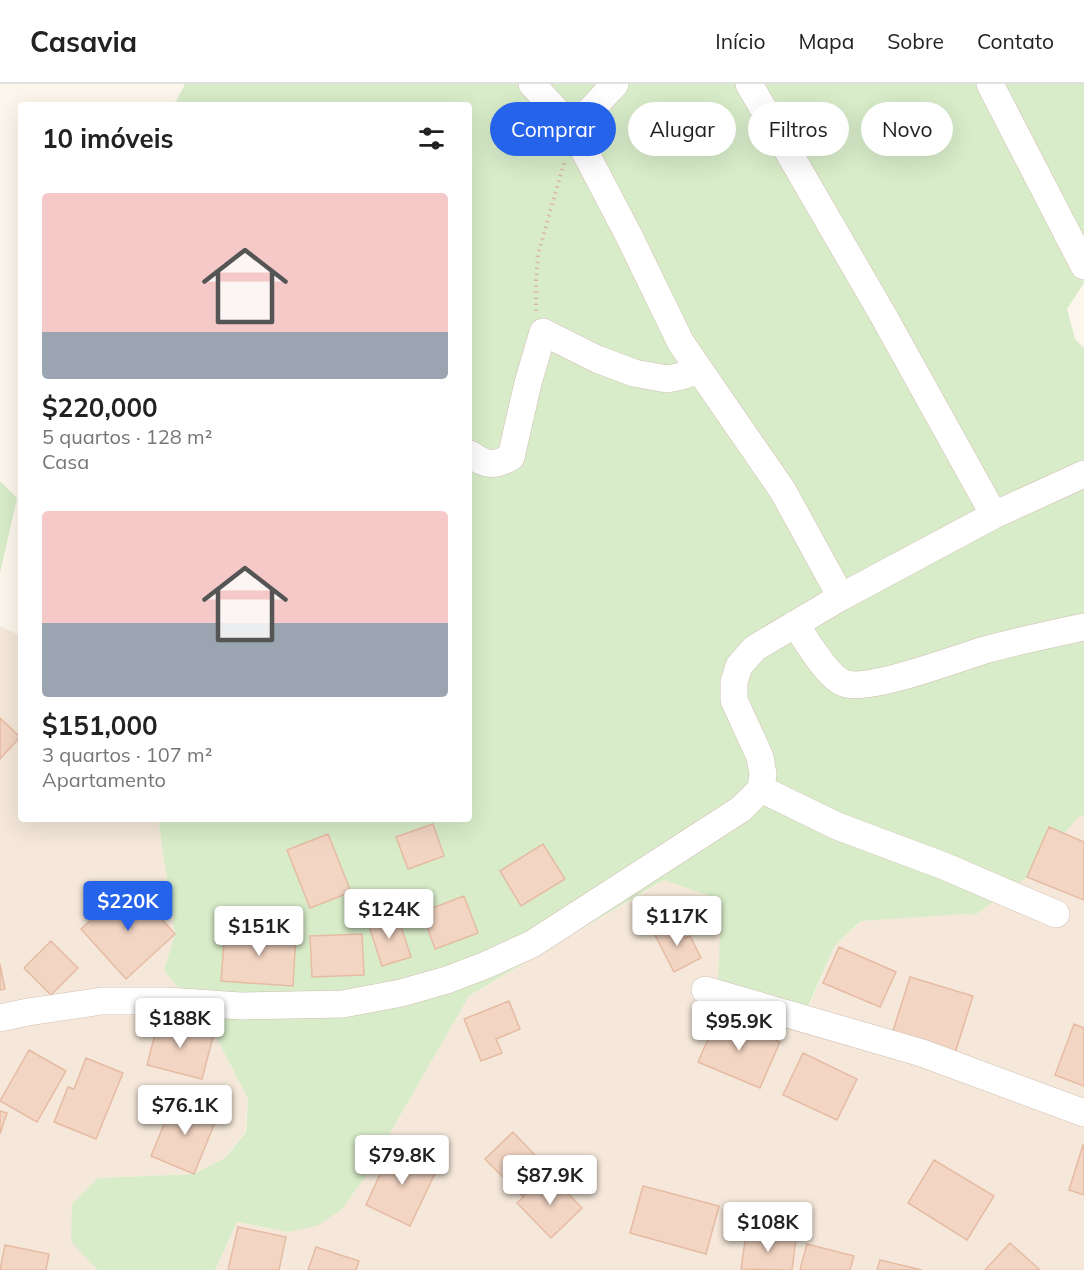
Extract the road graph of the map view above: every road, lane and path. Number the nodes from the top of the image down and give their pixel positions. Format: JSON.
{"nodes":[{"id":1,"x":532,"y":84,"type":"edge"},
{"id":2,"x":615,"y":84,"type":"edge"},
{"id":3,"x":749,"y":84,"type":"edge"},
{"id":4,"x":990,"y":84,"type":"edge"},
{"id":5,"x":548,"y":102,"type":"edge"},
{"id":6,"x":598,"y":102,"type":"edge"},
{"id":7,"x":566,"y":156,"type":"edge"},
{"id":8,"x":587,"y":156,"type":"edge"},
{"id":9,"x":1084,"y":266,"type":"edge"},
{"id":10,"x":543,"y":332,"type":"junction"},
{"id":11,"x":699,"y":370,"type":"junction"},
{"id":12,"x":472,"y":456,"type":"edge"},
{"id":13,"x":1084,"y":474,"type":"edge"},
{"id":14,"x":994,"y":515,"type":"junction"},
{"id":15,"x":841,"y":597,"type":"junction"},
{"id":16,"x":795,"y":624,"type":"junction"},
{"id":17,"x":1084,"y":627,"type":"edge"},
{"id":18,"x":761,"y":789,"type":"junction"},
{"id":19,"x":1056,"y":914,"type":"dead end"},
{"id":20,"x":705,"y":990,"type":"dead end"},
{"id":21,"x":0,"y":1018,"type":"edge"},
{"id":22,"x":1084,"y":1113,"type":"edge"}],
"edges":[{"from":1,"to":5,"type":"street"},
{"from":2,"to":6,"type":"street"},
{"from":3,"to":14,"type":"street"},
{"from":4,"to":9,"type":"street"},
{"from":7,"to":10,"type":"path"},
{"from":8,"to":11,"type":"street"},
{"from":10,"to":11,"type":"street"},
{"from":10,"to":12,"type":"street"},
{"from":11,"to":15,"type":"street"},
{"from":13,"to":14,"type":"street"},
{"from":14,"to":15,"type":"street"},
{"from":15,"to":16,"type":"street"},
{"from":16,"to":17,"type":"street"},
{"from":16,"to":18,"type":"street"},
{"from":18,"to":19,"type":"street"},
{"from":18,"to":21,"type":"street"},
{"from":20,"to":22,"type":"street"}]}
